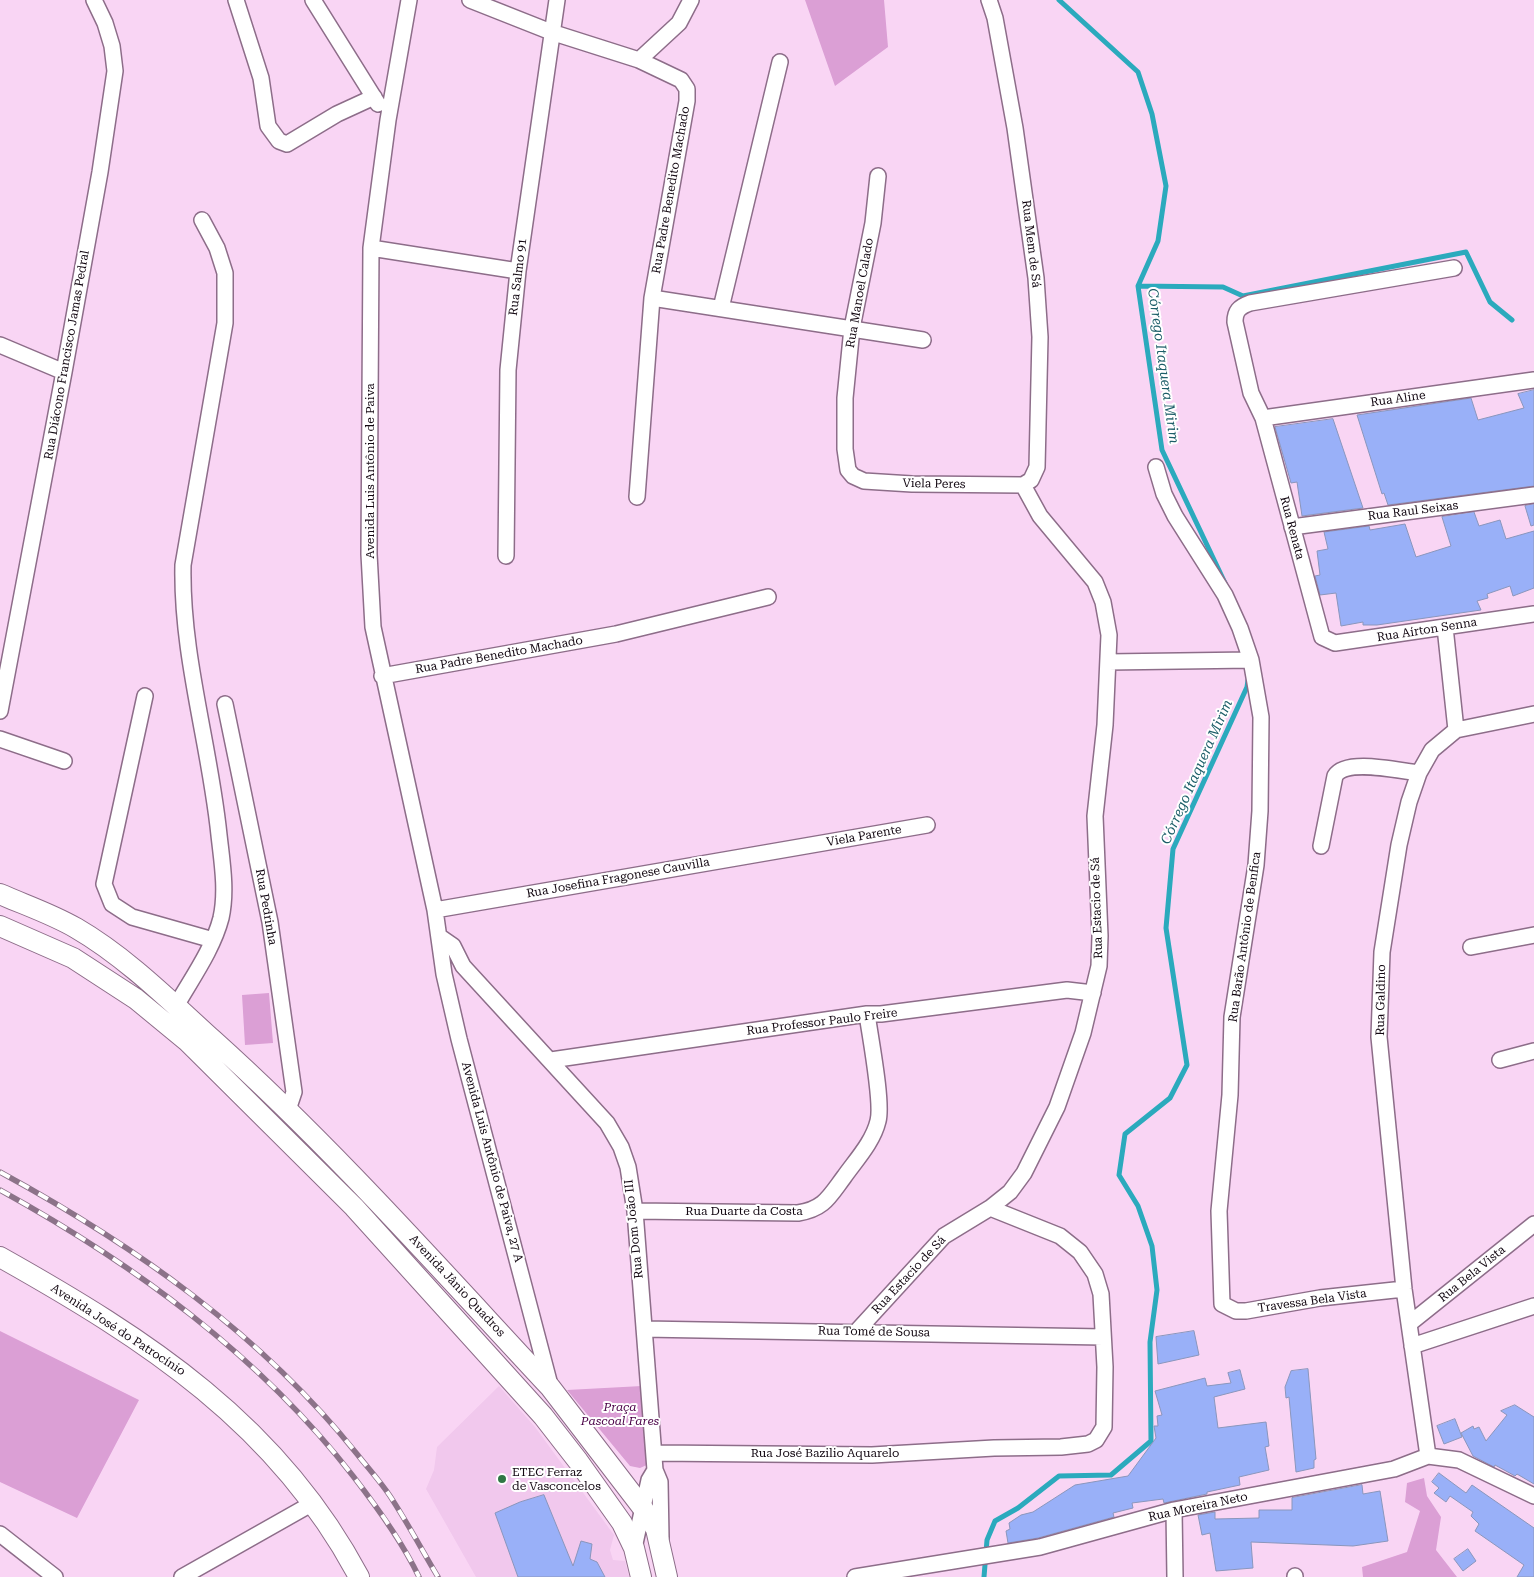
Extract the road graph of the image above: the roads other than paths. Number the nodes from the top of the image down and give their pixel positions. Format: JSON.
{"nodes":[{"id":1,"x":94,"y":0,"type":"edge"},
{"id":2,"x":236,"y":0,"type":"edge"},
{"id":3,"x":313,"y":0,"type":"edge"},
{"id":4,"x":409,"y":0,"type":"edge"},
{"id":5,"x":470,"y":0,"type":"edge"},
{"id":6,"x":557,"y":0,"type":"edge"},
{"id":7,"x":690,"y":0,"type":"edge"},
{"id":8,"x":989,"y":0,"type":"edge"},
{"id":9,"x":551,"y":32,"type":"junction"},
{"id":10,"x":638,"y":60,"type":"junction"},
{"id":11,"x":780,"y":62,"type":"dead end"},
{"id":12,"x":374,"y":96,"type":"junction"},
{"id":13,"x":388,"y":120,"type":"junction"},
{"id":14,"x":878,"y":176,"type":"dead end"},
{"id":15,"x":202,"y":220,"type":"dead end"},
{"id":16,"x":371,"y":248,"type":"junction"},
{"id":17,"x":1454,"y":268,"type":"dead end"},
{"id":18,"x":518,"y":272,"type":"junction"},
{"id":19,"x":652,"y":298,"type":"junction"},
{"id":20,"x":721,"y":308,"type":"junction"},
{"id":21,"x":852,"y":328,"type":"junction"},
{"id":22,"x":923,"y":340,"type":"dead end"},
{"id":23,"x":0,"y":345,"type":"edge"},
{"id":24,"x":64,"y":372,"type":"junction"},
{"id":25,"x":1534,"y":380,"type":"edge"},
{"id":26,"x":1263,"y":418,"type":"junction"},
{"id":27,"x":1156,"y":467,"type":"dead end"},
{"id":28,"x":848,"y":470,"type":"joint"},
{"id":29,"x":1023,"y":485,"type":"junction"},
{"id":30,"x":1534,"y":495,"type":"edge"},
{"id":31,"x":637,"y":497,"type":"dead end"},
{"id":32,"x":1292,"y":527,"type":"junction"},
{"id":33,"x":506,"y":556,"type":"dead end"},
{"id":34,"x":768,"y":597,"type":"dead end"},
{"id":35,"x":1534,"y":614,"type":"edge"},
{"id":36,"x":1445,"y":627,"type":"junction"},
{"id":37,"x":1322,"y":637,"type":"joint"},
{"id":38,"x":1251,"y":660,"type":"junction"},
{"id":39,"x":1108,"y":662,"type":"junction"},
{"id":40,"x":382,"y":676,"type":"junction"},
{"id":41,"x":145,"y":696,"type":"dead end"},
{"id":42,"x":225,"y":704,"type":"dead end"},
{"id":43,"x":0,"y":711,"type":"edge"},
{"id":44,"x":1534,"y":714,"type":"edge"},
{"id":45,"x":1456,"y":730,"type":"junction"},
{"id":46,"x":0,"y":738,"type":"edge"},
{"id":47,"x":64,"y":761,"type":"dead end"},
{"id":48,"x":1419,"y":773,"type":"junction"},
{"id":49,"x":928,"y":825,"type":"dead end"},
{"id":50,"x":1321,"y":846,"type":"dead end"},
{"id":51,"x":801,"y":847,"type":"joint"},
{"id":52,"x":0,"y":894,"type":"edge"},
{"id":53,"x":435,"y":910,"type":"junction"},
{"id":54,"x":0,"y":926,"type":"edge"},
{"id":55,"x":85,"y":933,"type":"junction"},
{"id":56,"x":1534,"y":936,"type":"edge"},
{"id":57,"x":440,"y":937,"type":"junction"},
{"id":58,"x":213,"y":940,"type":"junction"},
{"id":59,"x":1471,"y":947,"type":"dead end"},
{"id":60,"x":73,"y":958,"type":"junction"},
{"id":61,"x":1093,"y":993,"type":"junction"},
{"id":62,"x":176,"y":1006,"type":"junction"},
{"id":63,"x":867,"y":1014,"type":"junction"},
{"id":64,"x":194,"y":1035,"type":"junction"},
{"id":65,"x":1534,"y":1051,"type":"edge"},
{"id":66,"x":551,"y":1060,"type":"junction"},
{"id":67,"x":1500,"y":1060,"type":"dead end"},
{"id":68,"x":288,"y":1110,"type":"junction"},
{"id":69,"x":990,"y":1208,"type":"junction"},
{"id":70,"x":635,"y":1211,"type":"junction"},
{"id":71,"x":1534,"y":1224,"type":"edge"},
{"id":72,"x":0,"y":1257,"type":"edge"},
{"id":73,"x":1404,"y":1289,"type":"junction"},
{"id":74,"x":1222,"y":1304,"type":"joint"},
{"id":75,"x":1534,"y":1306,"type":"edge"},
{"id":76,"x":1409,"y":1324,"type":"junction"},
{"id":77,"x":644,"y":1328,"type":"junction"},
{"id":78,"x":857,"y":1331,"type":"junction"},
{"id":79,"x":1103,"y":1337,"type":"junction"},
{"id":80,"x":1412,"y":1346,"type":"junction"},
{"id":81,"x":550,"y":1387,"type":"junction"},
{"id":82,"x":655,"y":1453,"type":"junction"},
{"id":83,"x":1428,"y":1456,"type":"junction"},
{"id":84,"x":655,"y":1470,"type":"junction"},
{"id":85,"x":1534,"y":1496,"type":"edge"},
{"id":86,"x":314,"y":1503,"type":"junction"},
{"id":87,"x":642,"y":1507,"type":"junction"},
{"id":88,"x":1174,"y":1510,"type":"junction"},
{"id":89,"x":0,"y":1534,"type":"edge"},
{"id":90,"x":662,"y":1545,"type":"junction"},
{"id":91,"x":634,"y":1548,"type":"junction"},
{"id":92,"x":55,"y":1577,"type":"edge"},
{"id":93,"x":182,"y":1577,"type":"edge"},
{"id":94,"x":359,"y":1577,"type":"edge"},
{"id":95,"x":642,"y":1577,"type":"edge"},
{"id":96,"x":667,"y":1577,"type":"edge"},
{"id":97,"x":855,"y":1577,"type":"edge"},
{"id":98,"x":1175,"y":1577,"type":"edge"}],
"edges":[{"from":1,"to":24,"type":"street","name":"Rua Diácono Francisco Jamas Pedral"},
{"from":2,"to":12,"type":"street"},
{"from":3,"to":12,"type":"street"},
{"from":4,"to":13,"type":"street","name":"Avenida Luis Antônio de Paiva"},
{"from":5,"to":9,"type":"street","name":"Rua Padre Benedito Machado"},
{"from":6,"to":9,"type":"street","name":"Rua Salmo 91"},
{"from":7,"to":10,"type":"street"},
{"from":8,"to":29,"type":"street","name":"Rua Mem de Sá"},
{"from":9,"to":10,"type":"street","name":"Rua Padre Benedito Machado"},
{"from":9,"to":18,"type":"street","name":"Rua Salmo 91"},
{"from":10,"to":19,"type":"street","name":"Rua Padre Benedito Machado"},
{"from":11,"to":20,"type":"street"},
{"from":12,"to":13,"type":"street"},
{"from":13,"to":16,"type":"street","name":"Avenida Luis Antônio de Paiva"},
{"from":14,"to":21,"type":"street","name":"Rua Manoel Calado"},
{"from":15,"to":58,"type":"street"},
{"from":16,"to":18,"type":"street"},
{"from":16,"to":40,"type":"street","name":"Avenida Luis Antônio de Paiva"},
{"from":17,"to":26,"type":"street","name":"Rua Renata"},
{"from":18,"to":33,"type":"street","name":"Rua Salmo 91"},
{"from":19,"to":20,"type":"street"},
{"from":19,"to":31,"type":"street","name":"Rua Padre Benedito Machado"},
{"from":20,"to":21,"type":"street"},
{"from":21,"to":22,"type":"street"},
{"from":21,"to":28,"type":"street","name":"Rua Manoel Calado"},
{"from":23,"to":24,"type":"street"},
{"from":24,"to":43,"type":"street","name":"Rua Diácono Francisco Jamas Pedral"},
{"from":25,"to":26,"type":"street","name":"Rua Aline"},
{"from":26,"to":32,"type":"street","name":"Rua Renata"},
{"from":27,"to":38,"type":"street","name":"Rua Barão Antônio de Benfica"},
{"from":28,"to":29,"type":"street","name":"Viela Peres"},
{"from":29,"to":39,"type":"street","name":"Rua Estacio de Sá"},
{"from":30,"to":32,"type":"street","name":"Rua Raul Seixas"},
{"from":32,"to":37,"type":"street","name":"Rua Renata"},
{"from":34,"to":40,"type":"street","name":"Rua Padre Benedito Machado"},
{"from":35,"to":36,"type":"street","name":"Rua Aírton Senna"},
{"from":36,"to":37,"type":"street","name":"Rua Aírton Senna"},
{"from":36,"to":45,"type":"street"},
{"from":38,"to":39,"type":"street"},
{"from":38,"to":74,"type":"street","name":"Rua Barão Antônio de Benfica"},
{"from":39,"to":61,"type":"street","name":"Rua Estacio de Sá"},
{"from":40,"to":53,"type":"street","name":"Avenida Luis Antônio de Paiva"},
{"from":41,"to":58,"type":"street"},
{"from":42,"to":68,"type":"street","name":"Rua Pedrinha"},
{"from":44,"to":45,"type":"street"},
{"from":45,"to":48,"type":"street","name":"Rua Galdino"},
{"from":46,"to":47,"type":"street"},
{"from":48,"to":50,"type":"street"},
{"from":48,"to":73,"type":"street","name":"Rua Galdino"},
{"from":49,"to":51,"type":"street","name":"Viela Parente"},
{"from":51,"to":53,"type":"street","name":"Rua Josefina Fragonese Cauvilla"},
{"from":52,"to":55,"type":"main road"},
{"from":53,"to":57,"type":"street","name":"Avenida Luis Antônio de Paiva"},
{"from":54,"to":60,"type":"main road"},
{"from":55,"to":60,"type":"main road"},
{"from":55,"to":62,"type":"main road"},
{"from":56,"to":59,"type":"street"},
{"from":57,"to":66,"type":"street","name":"Rua Dom João III"},
{"from":57,"to":81,"type":"street","name":"Avenida Luis Antônio de Paiva, 27 A"},
{"from":58,"to":62,"type":"street"},
{"from":60,"to":64,"type":"main road"},
{"from":61,"to":63,"type":"street","name":"Rua Professor Paulo Freire"},
{"from":61,"to":69,"type":"street","name":"Rua Estacio de Sá"},
{"from":62,"to":64,"type":"main road"},
{"from":63,"to":66,"type":"street","name":"Rua Professor Paulo Freire"},
{"from":63,"to":70,"type":"street","name":"Rua Duarte da Costa"},
{"from":64,"to":68,"type":"main road","name":"Avenida Jânio Quadros"},
{"from":64,"to":91,"type":"main road","name":"Avenida Jânio Quadros"},
{"from":65,"to":67,"type":"street"},
{"from":66,"to":70,"type":"street","name":"Rua Dom João III"},
{"from":68,"to":81,"type":"main road","name":"Avenida Jânio Quadros"},
{"from":69,"to":78,"type":"street","name":"Rua Estacio de Sá"},
{"from":69,"to":79,"type":"street"},
{"from":70,"to":77,"type":"street","name":"Rua Dom João III"},
{"from":71,"to":76,"type":"street","name":"Rua Bela Vista"},
{"from":72,"to":86,"type":"main road","name":"Avenida José do Patrocínio"},
{"from":73,"to":74,"type":"street","name":"Travessa Bela Vista"},
{"from":73,"to":76,"type":"street","name":"Rua Galdino"},
{"from":75,"to":80,"type":"street"},
{"from":76,"to":80,"type":"street","name":"Rua Galdino"},
{"from":77,"to":78,"type":"street","name":"Rua Tomé de Sousa"},
{"from":77,"to":82,"type":"street","name":"Rua Dom João III"},
{"from":78,"to":79,"type":"street","name":"Rua Tomé de Sousa"},
{"from":79,"to":82,"type":"street","name":"Rua José Bazilio Aquarelo"},
{"from":80,"to":83,"type":"street","name":"Rua Galdino"},
{"from":81,"to":87,"type":"main road","name":"Avenida Jânio Quadros"},
{"from":82,"to":84,"type":"street","name":"Rua Dom João III"},
{"from":83,"to":85,"type":"street","name":"Rua Moreira Neto"},
{"from":83,"to":88,"type":"street","name":"Rua Moreira Neto"},
{"from":84,"to":87,"type":"street","name":"Rua Dom João III"},
{"from":84,"to":90,"type":"street","name":"Rua Dom João III"},
{"from":86,"to":93,"type":"street"},
{"from":86,"to":94,"type":"main road","name":"Avenida José do Patrocínio"},
{"from":87,"to":90,"type":"main road","name":"Avenida Jânio Quadros"},
{"from":87,"to":91,"type":"street","name":"Rua Dom João III"},
{"from":88,"to":97,"type":"street","name":"Rua Moreira Neto"},
{"from":88,"to":98,"type":"street"},
{"from":89,"to":92,"type":"street"},
{"from":90,"to":96,"type":"main road","name":"Avenida Jânio Quadros"},
{"from":91,"to":95,"type":"main road","name":"Avenida Jânio Quadros"}]}
